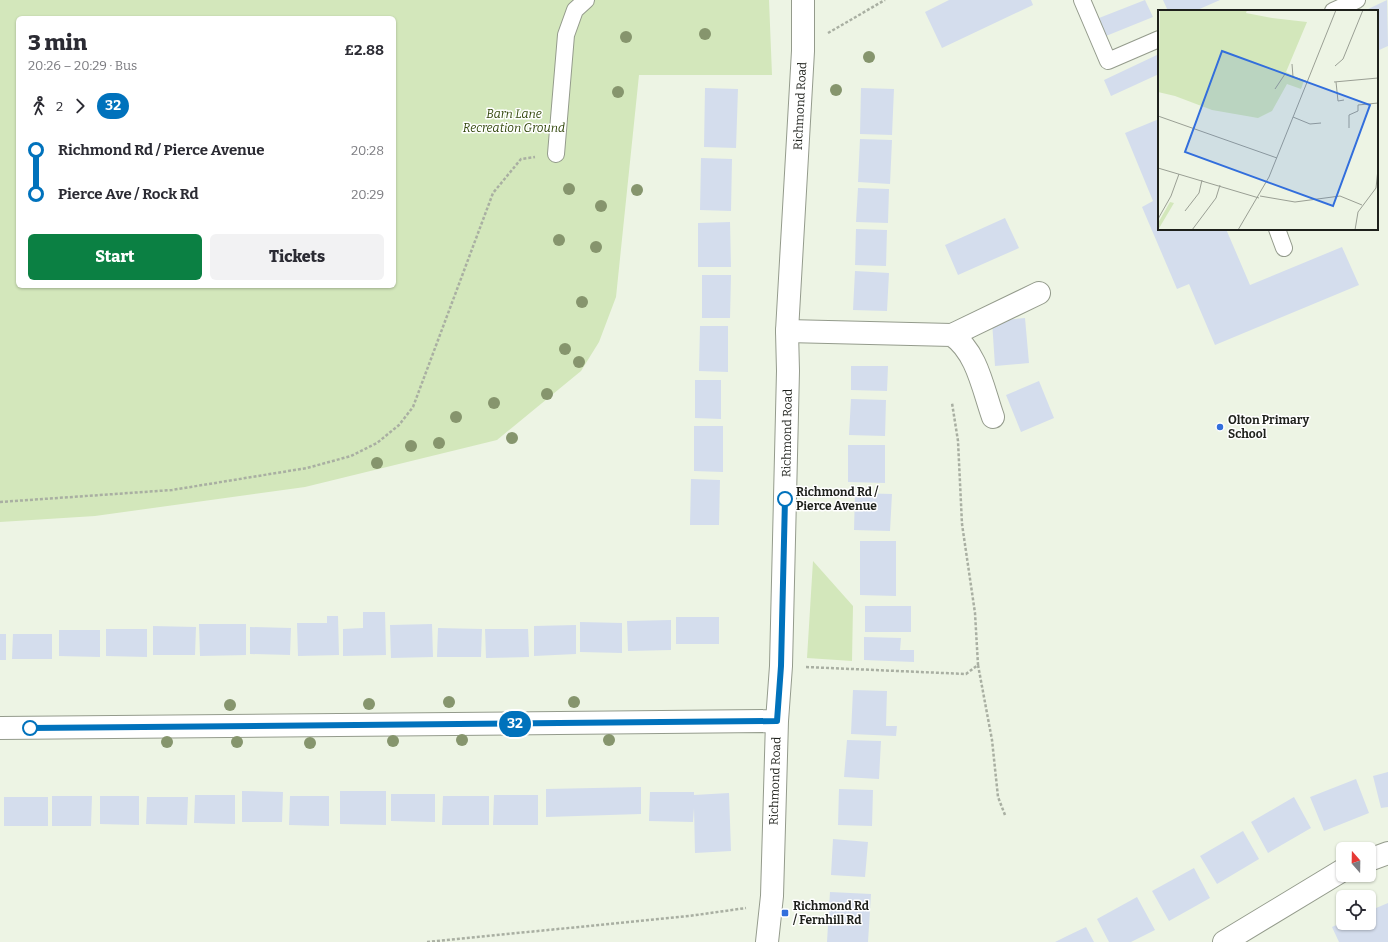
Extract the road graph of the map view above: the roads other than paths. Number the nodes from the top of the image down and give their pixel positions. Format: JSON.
{"nodes":[{"id":1,"x":586,"y":0,"type":"edge"},
{"id":2,"x":803,"y":0,"type":"edge"},
{"id":3,"x":1082,"y":0,"type":"edge"},
{"id":4,"x":1357,"y":0,"type":"edge"},
{"id":5,"x":1335,"y":10,"type":"edge"},
{"id":6,"x":1158,"y":39,"type":"edge"},
{"id":7,"x":556,"y":154,"type":"road end"},
{"id":8,"x":1277,"y":230,"type":"edge"},
{"id":9,"x":1284,"y":248,"type":"dead end"},
{"id":10,"x":1039,"y":293,"type":"dead end"},
{"id":11,"x":787,"y":332,"type":"junction"},
{"id":12,"x":952,"y":335,"type":"junction"},
{"id":13,"x":993,"y":417,"type":"dead end"},
{"id":14,"x":777,"y":721,"type":"junction"},
{"id":15,"x":0,"y":728,"type":"edge"},
{"id":16,"x":1388,"y":853,"type":"edge"},
{"id":17,"x":1376,"y":857,"type":"edge"},
{"id":18,"x":1336,"y":874,"type":"edge"},
{"id":19,"x":767,"y":942,"type":"edge"},
{"id":20,"x":1224,"y":942,"type":"edge"}],
"edges":[{"from":1,"to":7,"type":"lane"},
{"from":2,"to":11,"type":"street","name":"Richmond Road"},
{"from":3,"to":6,"type":"lane"},
{"from":4,"to":5,"type":"lane"},
{"from":8,"to":9,"type":"lane"},
{"from":10,"to":12,"type":"street"},
{"from":11,"to":12,"type":"street"},
{"from":11,"to":14,"type":"street","name":"Richmond Road"},
{"from":12,"to":13,"type":"street"},
{"from":14,"to":15,"type":"street"},
{"from":14,"to":19,"type":"street","name":"Richmond Road"},
{"from":16,"to":17,"type":"street"},
{"from":18,"to":20,"type":"street"}]}
